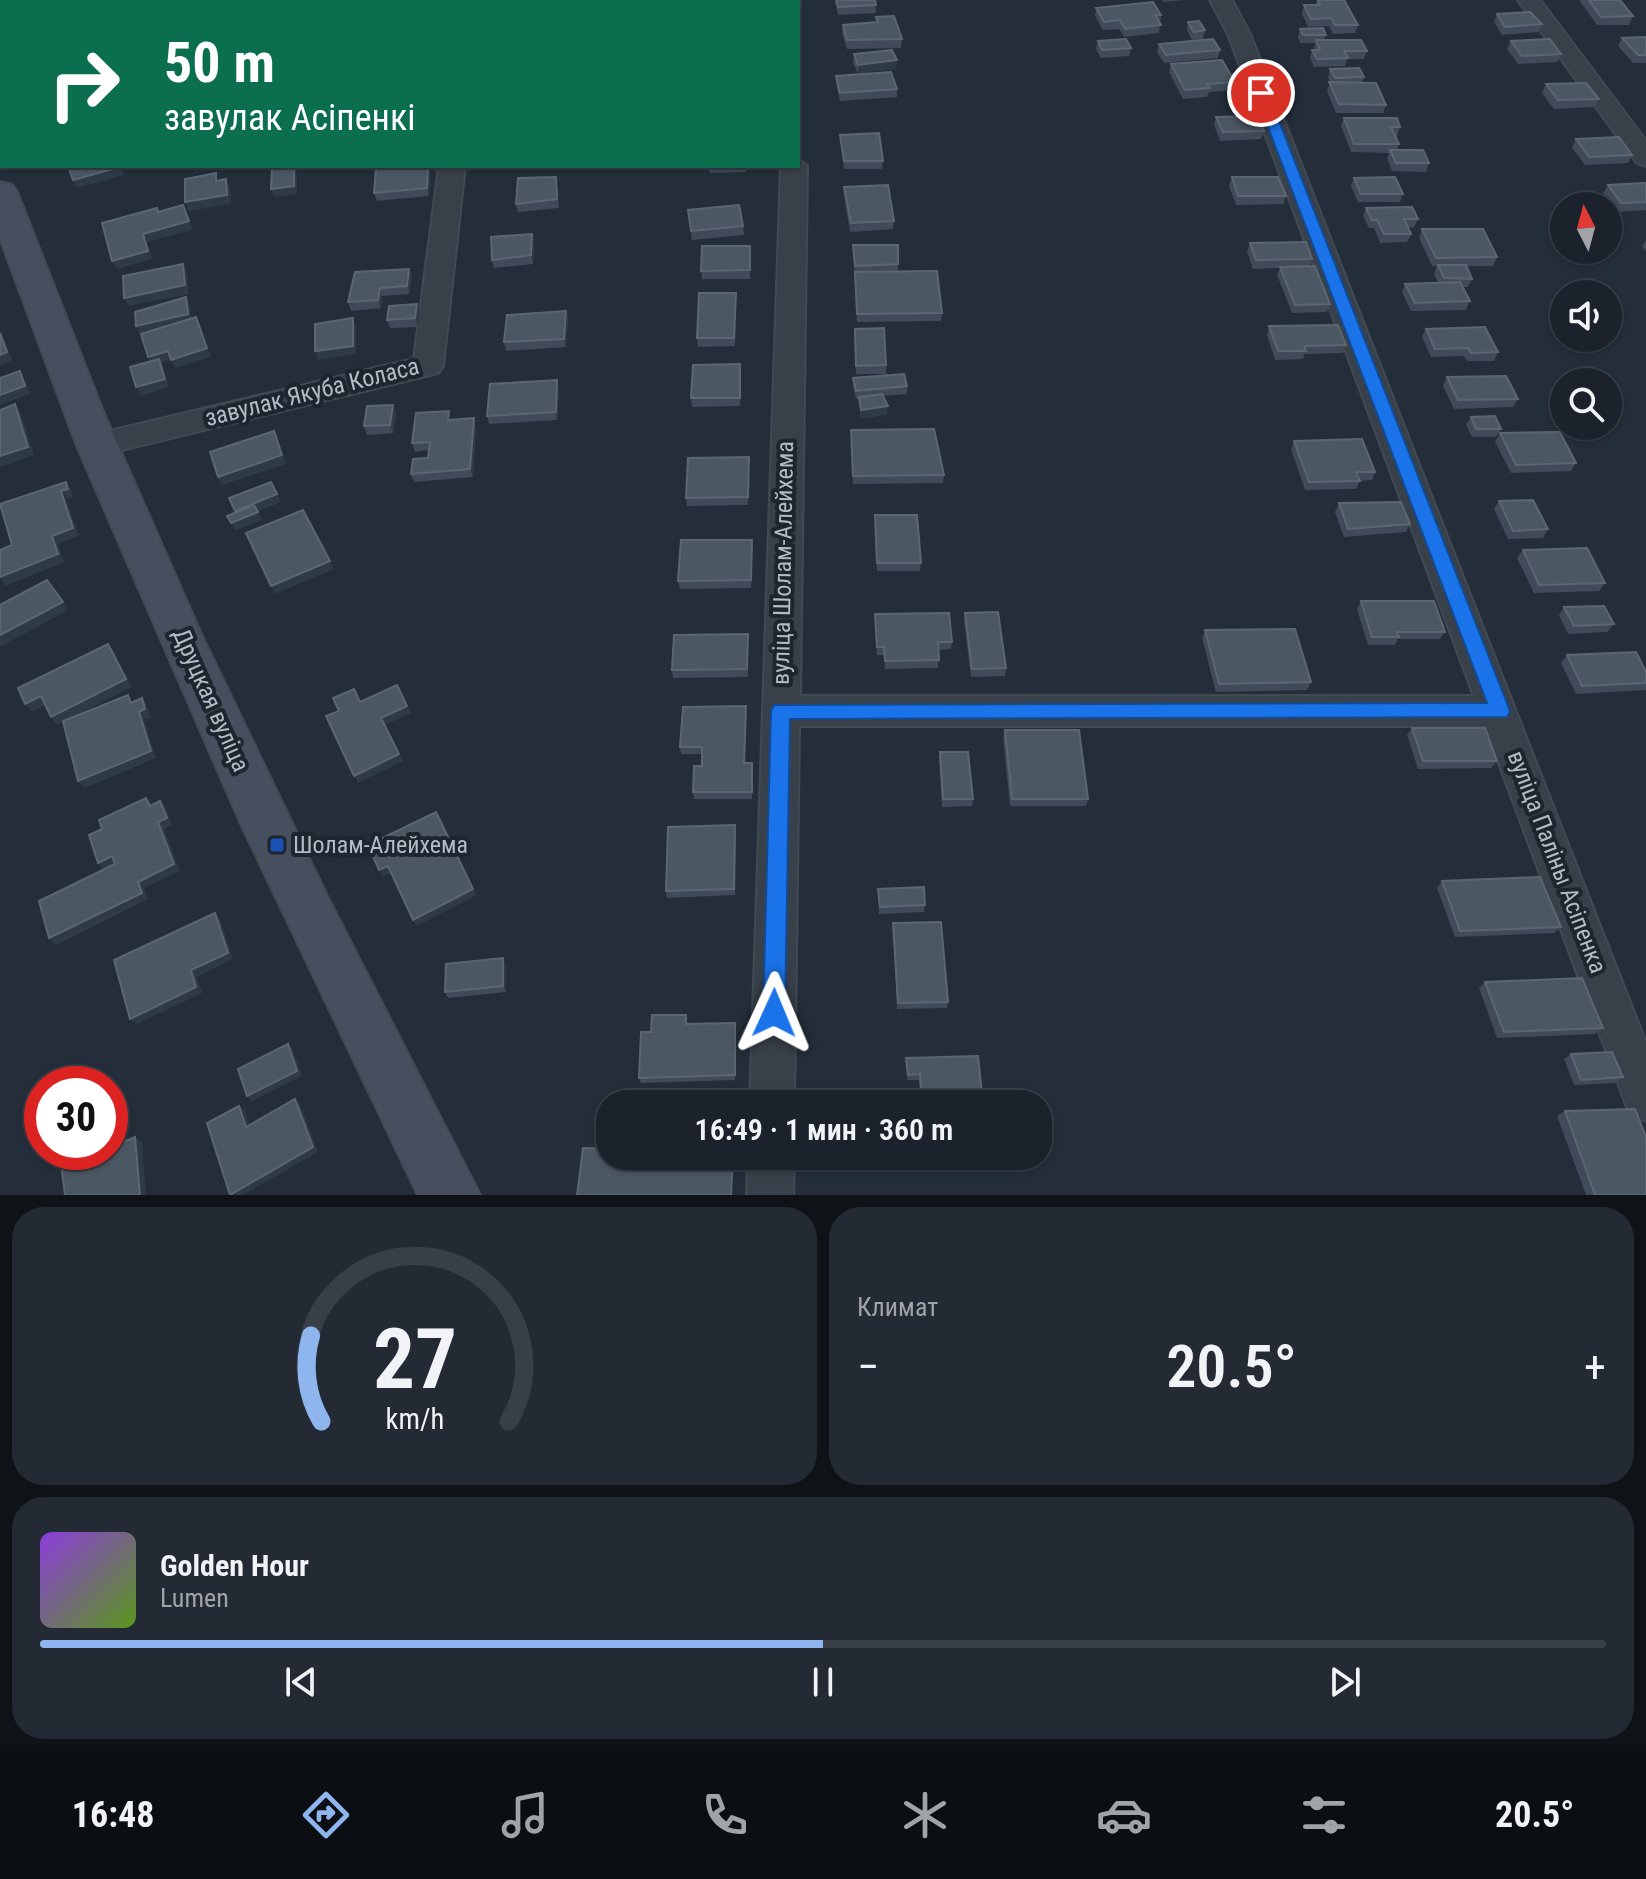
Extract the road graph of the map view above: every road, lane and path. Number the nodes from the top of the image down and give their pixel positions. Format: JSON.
{"nodes":[{"id":1,"x":1221,"y":0,"type":"edge"},
{"id":2,"x":1529,"y":0,"type":"edge"},
{"id":3,"x":1646,"y":158,"type":"edge"},
{"id":4,"x":452,"y":168,"type":"edge"},
{"id":5,"x":794,"y":168,"type":"edge"},
{"id":6,"x":0,"y":192,"type":"edge"},
{"id":7,"x":97,"y":445,"type":"junction"},
{"id":8,"x":780,"y":711,"type":"junction"},
{"id":9,"x":1500,"y":711,"type":"junction"},
{"id":10,"x":772,"y":1090,"type":"edge"},
{"id":11,"x":1646,"y":1099,"type":"edge"},
{"id":12,"x":771,"y":1170,"type":"edge"},
{"id":13,"x":450,"y":1195,"type":"edge"},
{"id":14,"x":770,"y":1195,"type":"edge"}],
"edges":[{"from":1,"to":9,"type":"street","name":"вуліца Паліны Асіпенка"},
{"from":2,"to":3,"type":"street"},
{"from":4,"to":7,"type":"street","name":"завулак Якуба Коласа"},
{"from":5,"to":8,"type":"street","name":"вуліца Шолам-Алейхема"},
{"from":6,"to":7,"type":"main road","name":"Друцкая вуліца"},
{"from":7,"to":13,"type":"main road","name":"Друцкая вуліца"},
{"from":8,"to":9,"type":"street"},
{"from":8,"to":10,"type":"street","name":"вуліца Шолам-Алейхема"},
{"from":9,"to":11,"type":"street","name":"вуліца Паліны Асіпенка"},
{"from":12,"to":14,"type":"street"}]}
